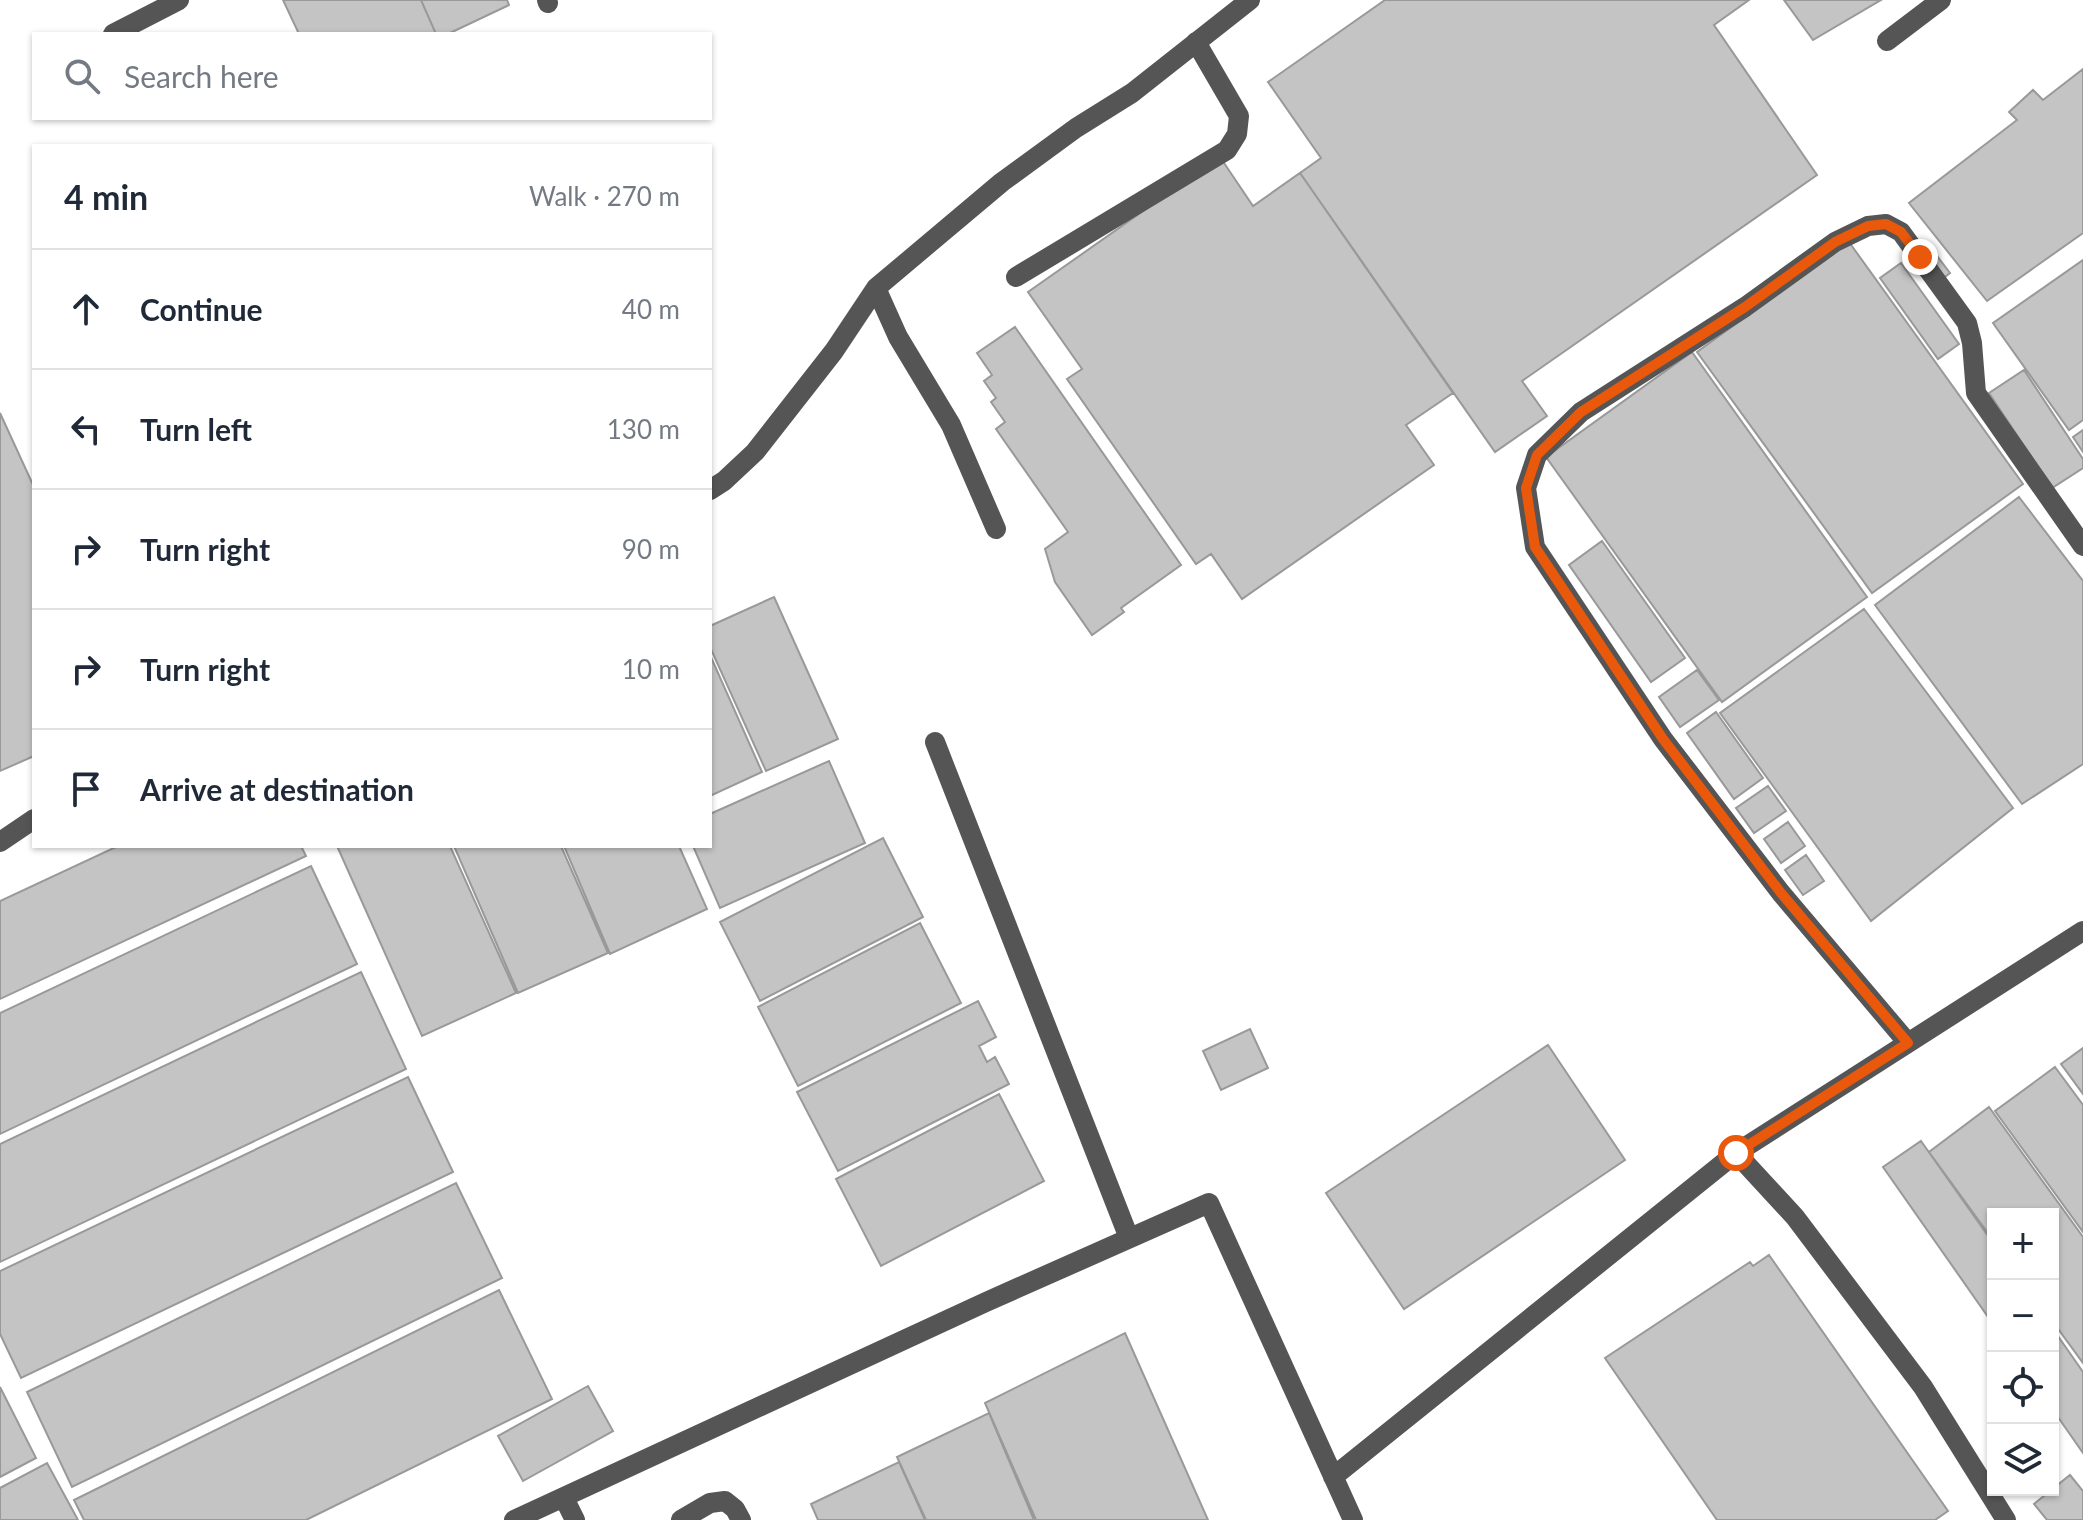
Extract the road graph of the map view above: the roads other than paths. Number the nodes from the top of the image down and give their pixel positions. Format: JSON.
{"nodes":[{"id":1,"x":179,"y":0,"type":"edge"},
{"id":2,"x":1250,"y":0,"type":"edge"},
{"id":3,"x":1941,"y":0,"type":"edge"},
{"id":4,"x":117,"y":32,"type":"edge"},
{"id":5,"x":1887,"y":41,"type":"dead end"},
{"id":6,"x":1196,"y":42,"type":"junction"},
{"id":7,"x":1016,"y":277,"type":"dead end"},
{"id":8,"x":876,"y":288,"type":"junction"},
{"id":9,"x":712,"y":489,"type":"edge"},
{"id":10,"x":996,"y":529,"type":"dead end"},
{"id":11,"x":2083,"y":546,"type":"edge"},
{"id":12,"x":935,"y":742,"type":"dead end"},
{"id":13,"x":32,"y":820,"type":"edge"},
{"id":14,"x":0,"y":842,"type":"edge"},
{"id":15,"x":2083,"y":931,"type":"edge"},
{"id":16,"x":1908,"y":1043,"type":"junction"},
{"id":17,"x":1736,"y":1153,"type":"junction"},
{"id":18,"x":1129,"y":1238,"type":"junction"},
{"id":19,"x":1333,"y":1477,"type":"junction"},
{"id":20,"x":564,"y":1498,"type":"junction"},
{"id":21,"x":514,"y":1520,"type":"edge"},
{"id":22,"x":575,"y":1520,"type":"edge"},
{"id":23,"x":681,"y":1520,"type":"edge"},
{"id":24,"x":741,"y":1520,"type":"edge"},
{"id":25,"x":1353,"y":1520,"type":"edge"},
{"id":26,"x":2006,"y":1520,"type":"edge"}],
"edges":[{"from":1,"to":4,"type":"street"},
{"from":2,"to":6,"type":"street"},
{"from":3,"to":5,"type":"street"},
{"from":6,"to":7,"type":"street"},
{"from":6,"to":8,"type":"street"},
{"from":8,"to":9,"type":"street"},
{"from":8,"to":10,"type":"street"},
{"from":11,"to":16,"type":"street"},
{"from":12,"to":18,"type":"street"},
{"from":13,"to":14,"type":"street"},
{"from":15,"to":16,"type":"street"},
{"from":16,"to":17,"type":"street"},
{"from":17,"to":19,"type":"street"},
{"from":17,"to":26,"type":"street"},
{"from":18,"to":19,"type":"street"},
{"from":18,"to":20,"type":"street"},
{"from":19,"to":25,"type":"street"},
{"from":20,"to":21,"type":"street"},
{"from":20,"to":22,"type":"street"},
{"from":23,"to":24,"type":"street"}]}
